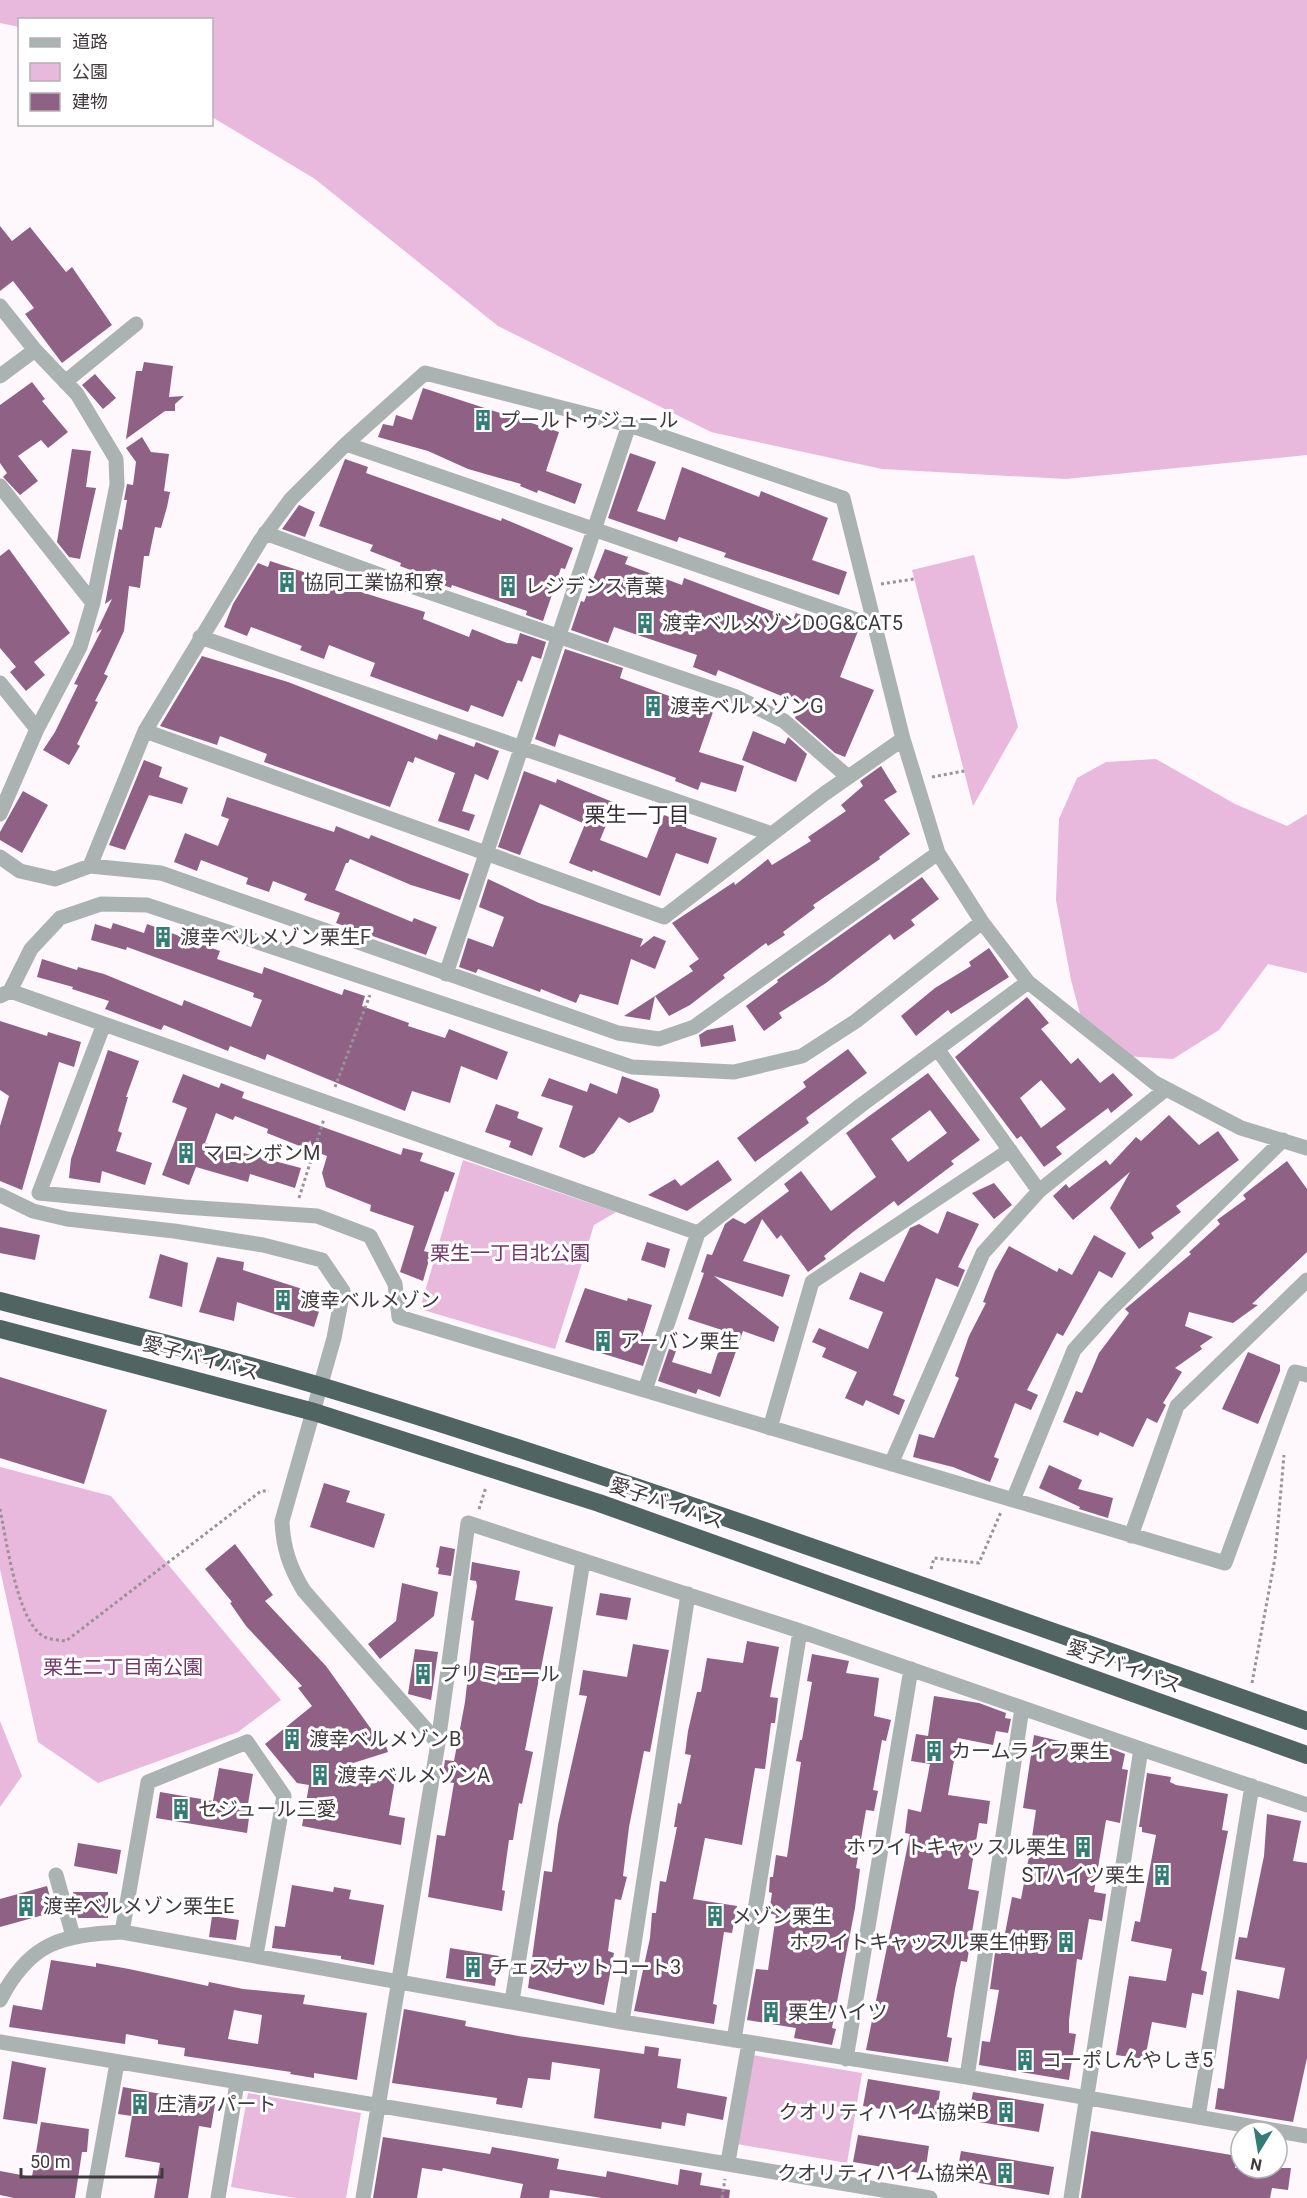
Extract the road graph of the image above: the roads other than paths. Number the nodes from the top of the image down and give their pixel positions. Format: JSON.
{"nodes":[{"id":1,"x":0,"y":306,"type":"edge"},
{"id":2,"x":136,"y":324,"type":"dead end"},
{"id":3,"x":35,"y":350,"type":"junction"},
{"id":4,"x":0,"y":376,"type":"edge"},
{"id":5,"x":65,"y":382,"type":"junction"},
{"id":6,"x":628,"y":425,"type":"junction"},
{"id":7,"x":346,"y":444,"type":"junction"},
{"id":8,"x":0,"y":486,"type":"edge"},
{"id":9,"x":594,"y":529,"type":"junction"},
{"id":10,"x":265,"y":533,"type":"junction"},
{"id":11,"x":93,"y":603,"type":"junction"},
{"id":12,"x":875,"y":626,"type":"junction"},
{"id":13,"x":559,"y":636,"type":"junction"},
{"id":14,"x":200,"y":637,"type":"junction"},
{"id":15,"x":0,"y":683,"type":"edge"},
{"id":16,"x":37,"y":729,"type":"junction"},
{"id":17,"x":145,"y":731,"type":"junction"},
{"id":18,"x":903,"y":739,"type":"junction"},
{"id":19,"x":521,"y":748,"type":"junction"},
{"id":20,"x":848,"y":777,"type":"junction"},
{"id":21,"x":0,"y":814,"type":"edge"},
{"id":22,"x":772,"y":834,"type":"junction"},
{"id":23,"x":487,"y":851,"type":"junction"},
{"id":24,"x":939,"y":853,"type":"junction"},
{"id":25,"x":0,"y":857,"type":"edge"},
{"id":26,"x":90,"y":866,"type":"junction"},
{"id":27,"x":982,"y":922,"type":"junction"},
{"id":28,"x":446,"y":974,"type":"junction"},
{"id":29,"x":1029,"y":982,"type":"junction"},
{"id":30,"x":5,"y":993,"type":"edge"},
{"id":31,"x":104,"y":1024,"type":"junction"},
{"id":32,"x":938,"y":1050,"type":"junction"},
{"id":33,"x":1166,"y":1089,"type":"junction"},
{"id":34,"x":1283,"y":1140,"type":"junction"},
{"id":35,"x":1307,"y":1148,"type":"edge"},
{"id":36,"x":1010,"y":1150,"type":"junction"},
{"id":37,"x":1039,"y":1191,"type":"junction"},
{"id":38,"x":0,"y":1195,"type":"edge"},
{"id":39,"x":698,"y":1233,"type":"junction"},
{"id":40,"x":1307,"y":1280,"type":"edge"},
{"id":41,"x":0,"y":1301,"type":"edge"},
{"id":42,"x":0,"y":1329,"type":"edge"},
{"id":43,"x":1307,"y":1375,"type":"edge"},
{"id":44,"x":321,"y":1386,"type":"junction"},
{"id":45,"x":645,"y":1390,"type":"junction"},
{"id":46,"x":314,"y":1412,"type":"junction"},
{"id":47,"x":771,"y":1428,"type":"junction"},
{"id":48,"x":891,"y":1464,"type":"junction"},
{"id":49,"x":1010,"y":1499,"type":"junction"},
{"id":50,"x":1131,"y":1536,"type":"junction"},
{"id":51,"x":583,"y":1561,"type":"junction"},
{"id":52,"x":688,"y":1594,"type":"junction"},
{"id":53,"x":800,"y":1631,"type":"junction"},
{"id":54,"x":911,"y":1670,"type":"junction"},
{"id":55,"x":1022,"y":1708,"type":"junction"},
{"id":56,"x":1307,"y":1720,"type":"edge"},
{"id":57,"x":438,"y":1743,"type":"junction"},
{"id":58,"x":1142,"y":1749,"type":"junction"},
{"id":59,"x":1307,"y":1755,"type":"edge"},
{"id":60,"x":1252,"y":1786,"type":"junction"},
{"id":61,"x":1307,"y":1805,"type":"edge"},
{"id":62,"x":56,"y":1875,"type":"dead end"},
{"id":63,"x":122,"y":1932,"type":"junction"},
{"id":64,"x":73,"y":1935,"type":"junction"},
{"id":65,"x":256,"y":1955,"type":"junction"},
{"id":66,"x":398,"y":1982,"type":"junction"},
{"id":67,"x":0,"y":2000,"type":"edge"},
{"id":68,"x":512,"y":2001,"type":"junction"},
{"id":69,"x":622,"y":2022,"type":"junction"},
{"id":70,"x":0,"y":2042,"type":"edge"},
{"id":71,"x":742,"y":2042,"type":"junction"},
{"id":72,"x":846,"y":2059,"type":"junction"},
{"id":73,"x":117,"y":2063,"type":"junction"},
{"id":74,"x":967,"y":2077,"type":"junction"},
{"id":75,"x":237,"y":2083,"type":"junction"},
{"id":76,"x":1086,"y":2097,"type":"junction"},
{"id":77,"x":378,"y":2106,"type":"junction"},
{"id":78,"x":1198,"y":2117,"type":"junction"},
{"id":79,"x":1307,"y":2136,"type":"edge"},
{"id":80,"x":728,"y":2162,"type":"junction"},
{"id":81,"x":93,"y":2198,"type":"edge"},
{"id":82,"x":218,"y":2198,"type":"edge"},
{"id":83,"x":363,"y":2198,"type":"edge"},
{"id":84,"x":930,"y":2198,"type":"edge"},
{"id":85,"x":1071,"y":2198,"type":"edge"}],
"edges":[{"from":1,"to":3,"type":"street"},
{"from":2,"to":5,"type":"street"},
{"from":3,"to":4,"type":"street"},
{"from":3,"to":5,"type":"street"},
{"from":5,"to":11,"type":"street"},
{"from":6,"to":7,"type":"street"},
{"from":6,"to":9,"type":"street"},
{"from":6,"to":12,"type":"street"},
{"from":7,"to":9,"type":"street"},
{"from":7,"to":10,"type":"street"},
{"from":8,"to":11,"type":"street"},
{"from":9,"to":12,"type":"street"},
{"from":9,"to":13,"type":"street"},
{"from":10,"to":13,"type":"street"},
{"from":10,"to":14,"type":"street"},
{"from":11,"to":16,"type":"street"},
{"from":12,"to":18,"type":"street"},
{"from":13,"to":19,"type":"street"},
{"from":13,"to":20,"type":"street"},
{"from":14,"to":17,"type":"street"},
{"from":14,"to":19,"type":"street"},
{"from":15,"to":16,"type":"street"},
{"from":16,"to":21,"type":"street"},
{"from":17,"to":23,"type":"street"},
{"from":17,"to":26,"type":"street"},
{"from":18,"to":20,"type":"street"},
{"from":18,"to":24,"type":"street"},
{"from":19,"to":22,"type":"street"},
{"from":19,"to":23,"type":"street"},
{"from":20,"to":22,"type":"street"},
{"from":22,"to":23,"type":"street"},
{"from":23,"to":28,"type":"street"},
{"from":24,"to":27,"type":"street"},
{"from":24,"to":28,"type":"street"},
{"from":25,"to":26,"type":"street"},
{"from":26,"to":28,"type":"street"},
{"from":27,"to":29,"type":"street"},
{"from":27,"to":30,"type":"street"},
{"from":29,"to":32,"type":"street"},
{"from":29,"to":33,"type":"street"},
{"from":30,"to":31,"type":"street"},
{"from":31,"to":39,"type":"street"},
{"from":31,"to":45,"type":"street"},
{"from":32,"to":36,"type":"street"},
{"from":32,"to":39,"type":"street"},
{"from":33,"to":34,"type":"street"},
{"from":33,"to":37,"type":"street"},
{"from":34,"to":35,"type":"street"},
{"from":34,"to":49,"type":"street"},
{"from":36,"to":37,"type":"street"},
{"from":36,"to":47,"type":"street"},
{"from":37,"to":48,"type":"street"},
{"from":38,"to":44,"type":"street"},
{"from":39,"to":45,"type":"street"},
{"from":40,"to":50,"type":"street"},
{"from":41,"to":44,"type":"highway","name":"愛子バイパス"},
{"from":42,"to":46,"type":"highway","name":"愛子バイパス"},
{"from":43,"to":50,"type":"street"},
{"from":44,"to":46,"type":"street"},
{"from":44,"to":56,"type":"highway","name":"愛子バイパス"},
{"from":45,"to":47,"type":"street"},
{"from":46,"to":57,"type":"street"},
{"from":46,"to":59,"type":"highway","name":"愛子バイパス"},
{"from":47,"to":48,"type":"street"},
{"from":48,"to":49,"type":"street"},
{"from":49,"to":50,"type":"street"},
{"from":51,"to":52,"type":"street"},
{"from":51,"to":57,"type":"street"},
{"from":51,"to":68,"type":"street"},
{"from":52,"to":53,"type":"street"},
{"from":52,"to":69,"type":"street"},
{"from":53,"to":54,"type":"street"},
{"from":53,"to":71,"type":"street"},
{"from":54,"to":55,"type":"street"},
{"from":54,"to":72,"type":"street"},
{"from":55,"to":58,"type":"street"},
{"from":55,"to":74,"type":"street"},
{"from":57,"to":66,"type":"street"},
{"from":58,"to":60,"type":"street"},
{"from":58,"to":76,"type":"street"},
{"from":60,"to":61,"type":"street"},
{"from":60,"to":78,"type":"street"},
{"from":62,"to":64,"type":"street"},
{"from":63,"to":64,"type":"street"},
{"from":63,"to":65,"type":"street"},
{"from":63,"to":65,"type":"street"},
{"from":64,"to":67,"type":"street"},
{"from":65,"to":66,"type":"street"},
{"from":66,"to":68,"type":"street"},
{"from":66,"to":77,"type":"street"},
{"from":68,"to":69,"type":"street"},
{"from":69,"to":71,"type":"street"},
{"from":70,"to":73,"type":"street"},
{"from":71,"to":72,"type":"street"},
{"from":71,"to":80,"type":"street"},
{"from":72,"to":74,"type":"street"},
{"from":73,"to":75,"type":"street"},
{"from":73,"to":81,"type":"street"},
{"from":74,"to":76,"type":"street"},
{"from":75,"to":77,"type":"street"},
{"from":75,"to":82,"type":"street"},
{"from":76,"to":78,"type":"street"},
{"from":76,"to":85,"type":"street"},
{"from":77,"to":80,"type":"street"},
{"from":77,"to":83,"type":"street"},
{"from":78,"to":79,"type":"street"},
{"from":80,"to":84,"type":"street"}]}
